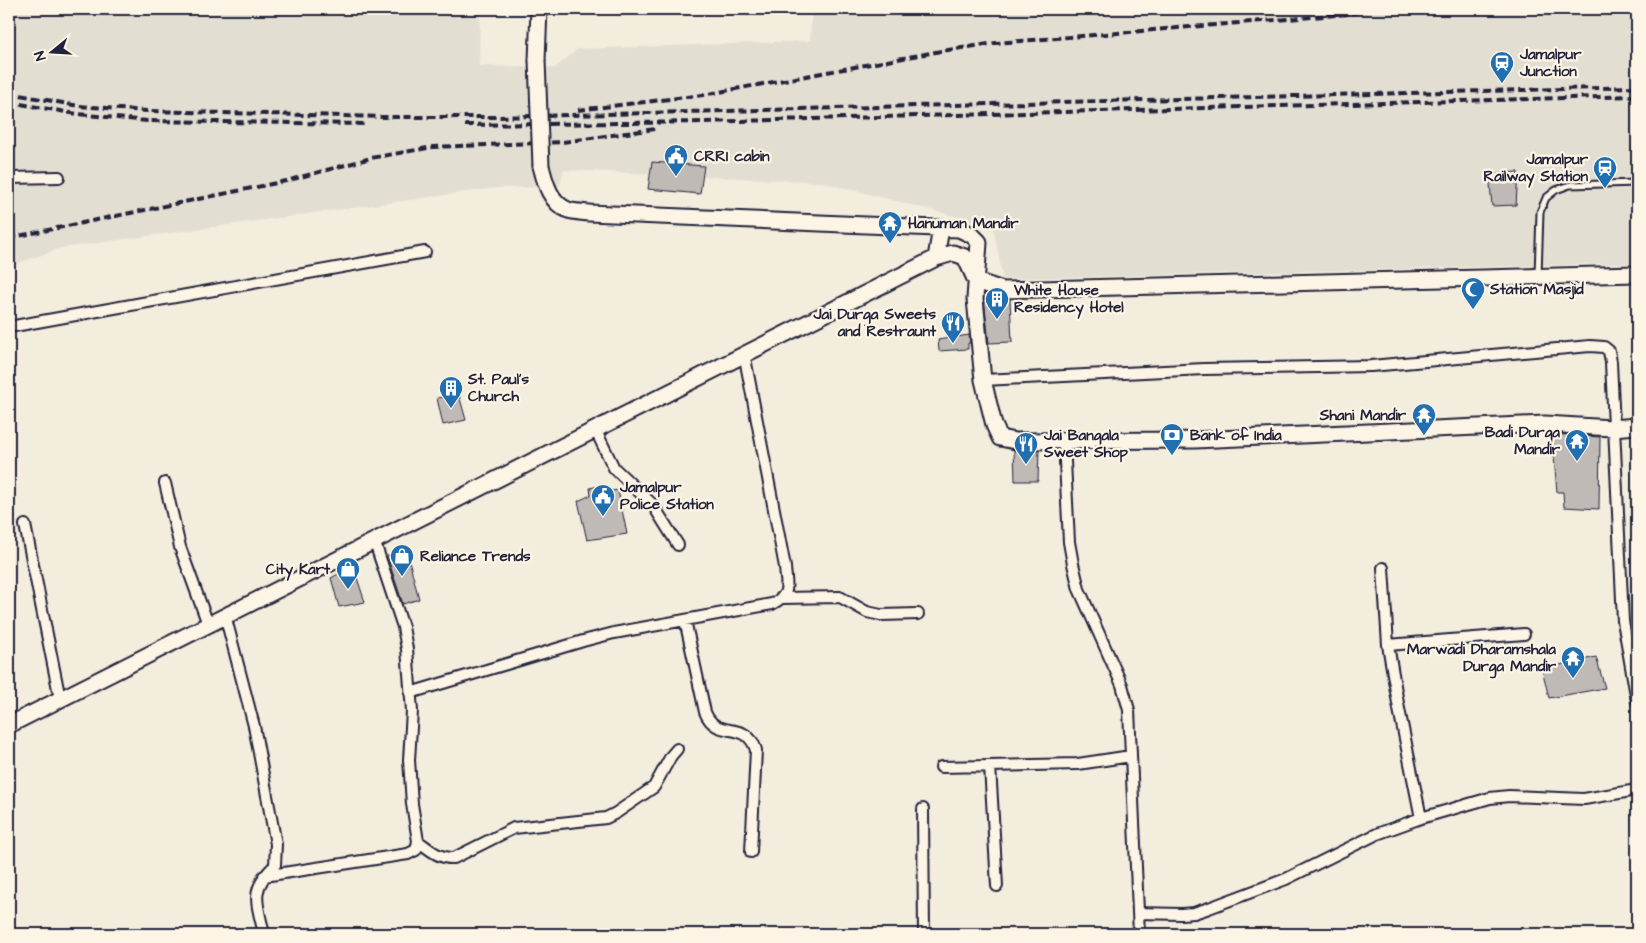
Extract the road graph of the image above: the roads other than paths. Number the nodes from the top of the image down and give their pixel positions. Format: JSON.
{"nodes":[{"id":1,"x":539,"y":9,"type":"edge"},
{"id":2,"x":59,"y":177,"type":"dead end"},
{"id":3,"x":9,"y":178,"type":"edge"},
{"id":4,"x":1637,"y":183,"type":"edge"},
{"id":5,"x":941,"y":228,"type":"junction"},
{"id":6,"x":425,"y":252,"type":"dead end"},
{"id":7,"x":936,"y":258,"type":"junction"},
{"id":8,"x":1637,"y":274,"type":"edge"},
{"id":9,"x":1538,"y":277,"type":"junction"},
{"id":10,"x":976,"y":281,"type":"junction"},
{"id":11,"x":9,"y":327,"type":"edge"},
{"id":12,"x":744,"y":353,"type":"junction"},
{"id":13,"x":983,"y":380,"type":"junction"},
{"id":14,"x":1637,"y":426,"type":"edge"},
{"id":15,"x":1612,"y":428,"type":"junction"},
{"id":16,"x":595,"y":429,"type":"junction"},
{"id":17,"x":1064,"y":441,"type":"junction"},
{"id":18,"x":165,"y":483,"type":"dead end"},
{"id":19,"x":25,"y":525,"type":"dead end"},
{"id":20,"x":374,"y":540,"type":"junction"},
{"id":21,"x":678,"y":545,"type":"dead end"},
{"id":22,"x":1383,"y":568,"type":"dead end"},
{"id":23,"x":783,"y":598,"type":"junction"},
{"id":24,"x":918,"y":614,"type":"dead end"},
{"id":25,"x":225,"y":615,"type":"junction"},
{"id":26,"x":685,"y":620,"type":"junction"},
{"id":27,"x":208,"y":624,"type":"junction"},
{"id":28,"x":1524,"y":634,"type":"dead end"},
{"id":29,"x":1388,"y":645,"type":"junction"},
{"id":30,"x":410,"y":693,"type":"junction"},
{"id":31,"x":60,"y":698,"type":"junction"},
{"id":32,"x":1637,"y":701,"type":"edge"},
{"id":33,"x":9,"y":725,"type":"edge"},
{"id":34,"x":677,"y":749,"type":"dead end"},
{"id":35,"x":1131,"y":756,"type":"junction"},
{"id":36,"x":990,"y":766,"type":"junction"},
{"id":37,"x":941,"y":767,"type":"dead end"},
{"id":38,"x":1637,"y":790,"type":"edge"},
{"id":39,"x":923,"y":809,"type":"dead end"},
{"id":40,"x":1421,"y":818,"type":"junction"},
{"id":41,"x":418,"y":841,"type":"junction"},
{"id":42,"x":751,"y":852,"type":"dead end"},
{"id":43,"x":264,"y":876,"type":"junction"},
{"id":44,"x":997,"y":886,"type":"dead end"},
{"id":45,"x":1138,"y":913,"type":"junction"},
{"id":46,"x":264,"y":934,"type":"edge"},
{"id":47,"x":924,"y":934,"type":"edge"},
{"id":48,"x":1139,"y":934,"type":"edge"}],
"edges":[{"from":1,"to":5,"type":"main road","bridge":true},
{"from":2,"to":3,"type":"street"},
{"from":4,"to":9,"type":"lane"},
{"from":5,"to":7,"type":"main road"},
{"from":5,"to":10,"type":"main road"},
{"from":6,"to":11,"type":"street"},
{"from":7,"to":10,"type":"main road"},
{"from":7,"to":12,"type":"main road"},
{"from":8,"to":9,"type":"main road"},
{"from":9,"to":10,"type":"main road"},
{"from":10,"to":13,"type":"main road"},
{"from":12,"to":16,"type":"main road"},
{"from":12,"to":23,"type":"street"},
{"from":13,"to":15,"type":"street"},
{"from":13,"to":17,"type":"main road"},
{"from":14,"to":15,"type":"main road"},
{"from":15,"to":17,"type":"main road"},
{"from":15,"to":32,"type":"street"},
{"from":16,"to":20,"type":"main road"},
{"from":16,"to":21,"type":"street"},
{"from":17,"to":35,"type":"street"},
{"from":18,"to":27,"type":"street"},
{"from":19,"to":31,"type":"street"},
{"from":20,"to":25,"type":"main road"},
{"from":20,"to":30,"type":"street"},
{"from":22,"to":29,"type":"street"},
{"from":23,"to":24,"type":"street"},
{"from":23,"to":26,"type":"street"},
{"from":25,"to":27,"type":"main road"},
{"from":25,"to":43,"type":"street"},
{"from":26,"to":30,"type":"street"},
{"from":26,"to":42,"type":"street"},
{"from":27,"to":31,"type":"main road"},
{"from":28,"to":29,"type":"street"},
{"from":29,"to":40,"type":"street"},
{"from":30,"to":41,"type":"street"},
{"from":31,"to":33,"type":"main road"},
{"from":34,"to":41,"type":"street"},
{"from":35,"to":36,"type":"street"},
{"from":35,"to":45,"type":"street"},
{"from":36,"to":37,"type":"street"},
{"from":36,"to":44,"type":"street"},
{"from":38,"to":40,"type":"street"},
{"from":39,"to":47,"type":"street"},
{"from":40,"to":45,"type":"street"},
{"from":41,"to":43,"type":"street"},
{"from":43,"to":46,"type":"street"},
{"from":45,"to":48,"type":"street"}]}
